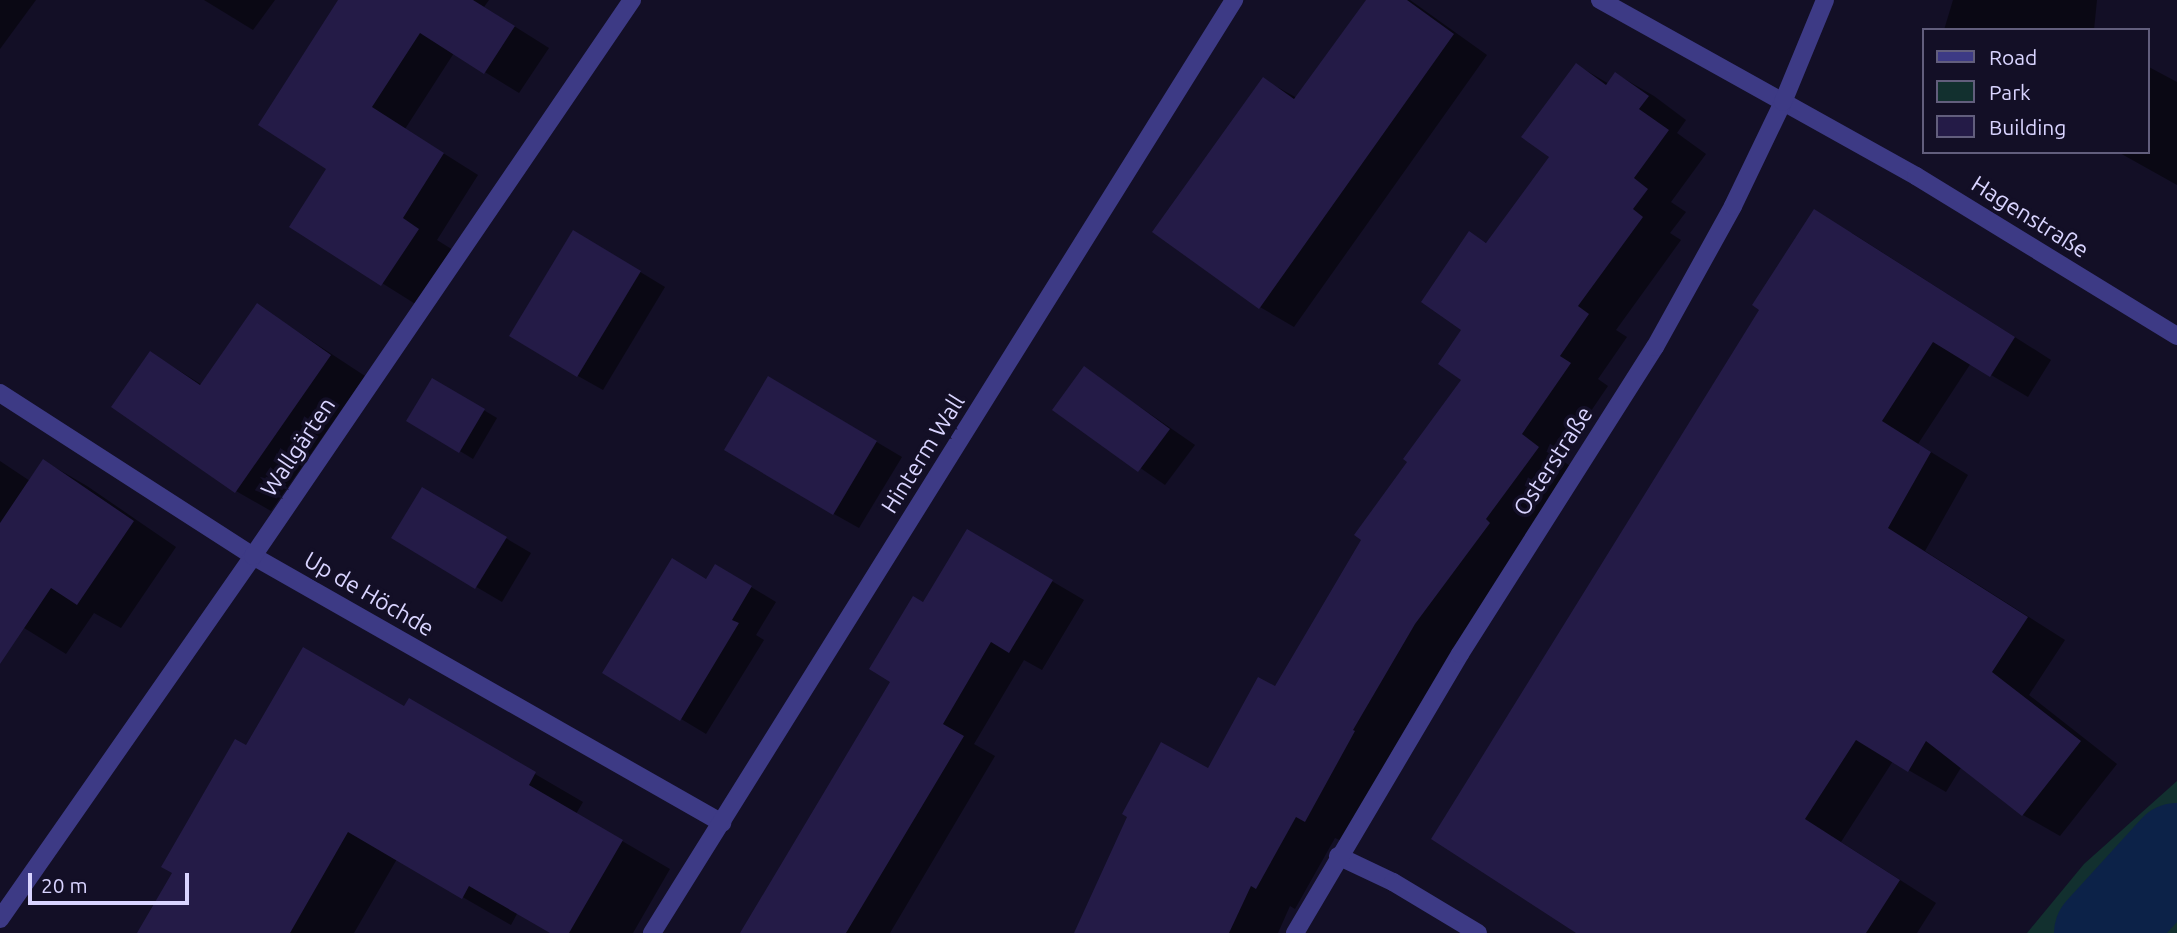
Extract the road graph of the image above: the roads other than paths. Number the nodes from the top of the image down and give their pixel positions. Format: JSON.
{"nodes":[{"id":1,"x":632,"y":0,"type":"edge"},
{"id":2,"x":1234,"y":0,"type":"edge"},
{"id":3,"x":1600,"y":0,"type":"edge"},
{"id":4,"x":1825,"y":0,"type":"edge"},
{"id":5,"x":1783,"y":102,"type":"junction"},
{"id":6,"x":2177,"y":336,"type":"edge"},
{"id":7,"x":0,"y":393,"type":"edge"},
{"id":8,"x":253,"y":556,"type":"junction"},
{"id":9,"x":722,"y":823,"type":"junction"},
{"id":10,"x":1338,"y":856,"type":"junction"},
{"id":11,"x":0,"y":919,"type":"edge"},
{"id":12,"x":652,"y":933,"type":"edge"},
{"id":13,"x":1295,"y":933,"type":"edge"},
{"id":14,"x":1478,"y":933,"type":"edge"}],
"edges":[{"from":1,"to":8,"type":"street","name":"Wallgärten"},
{"from":2,"to":9,"type":"street","name":"Hinterm Wall"},
{"from":3,"to":5,"type":"street"},
{"from":4,"to":5,"type":"street","name":"Osterstraße"},
{"from":5,"to":6,"type":"street","name":"Hagenstraße"},
{"from":5,"to":10,"type":"street","name":"Osterstraße"},
{"from":7,"to":8,"type":"street","name":"Up de Höchde"},
{"from":8,"to":9,"type":"street","name":"Up de Höchde"},
{"from":8,"to":11,"type":"street","name":"Wallgärten"},
{"from":9,"to":12,"type":"street","name":"Hinterm Wall"},
{"from":10,"to":13,"type":"street","name":"Osterstraße"},
{"from":10,"to":14,"type":"street"}]}
